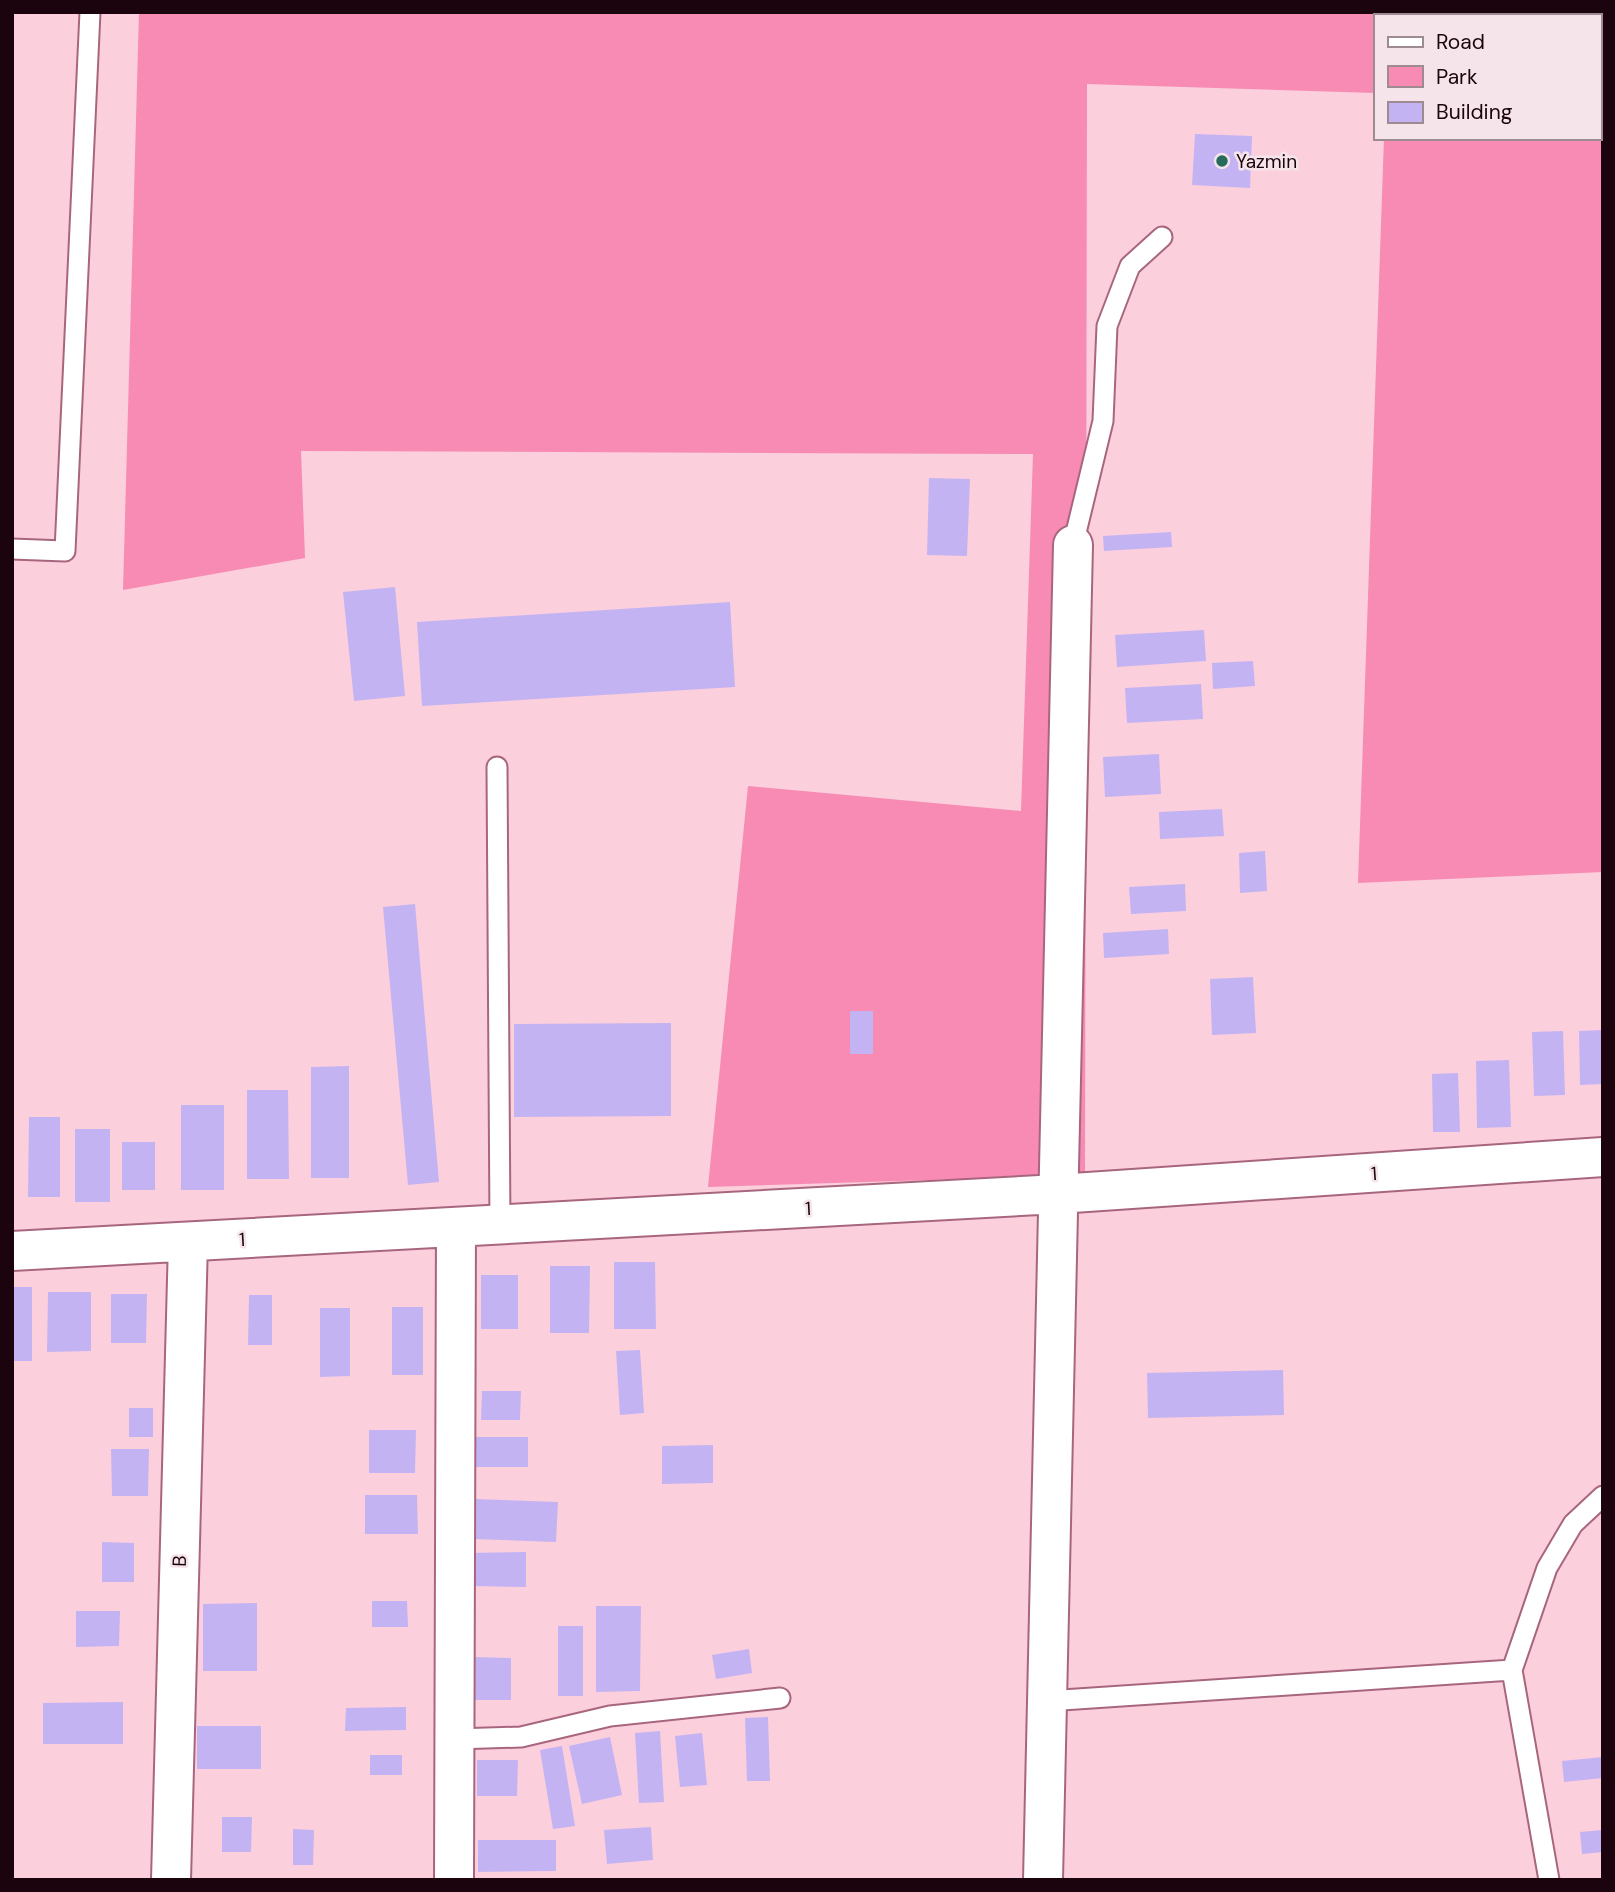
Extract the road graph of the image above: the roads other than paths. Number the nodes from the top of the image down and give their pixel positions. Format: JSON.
{"nodes":[{"id":1,"x":90,"y":12,"type":"edge"},
{"id":2,"x":1162,"y":237,"type":"dead end"},
{"id":3,"x":1073,"y":545,"type":"joint"},
{"id":4,"x":12,"y":550,"type":"edge"},
{"id":5,"x":497,"y":767,"type":"dead end"},
{"id":6,"x":1603,"y":1157,"type":"edge"},
{"id":7,"x":1058,"y":1194,"type":"junction"},
{"id":8,"x":500,"y":1226,"type":"junction"},
{"id":9,"x":456,"y":1228,"type":"junction"},
{"id":10,"x":188,"y":1242,"type":"junction"},
{"id":11,"x":12,"y":1251,"type":"edge"},
{"id":12,"x":1603,"y":1496,"type":"edge"},
{"id":13,"x":1512,"y":1670,"type":"junction"},
{"id":14,"x":780,"y":1699,"type":"dead end"},
{"id":15,"x":1047,"y":1702,"type":"junction"},
{"id":16,"x":455,"y":1738,"type":"junction"},
{"id":17,"x":170,"y":1880,"type":"edge"},
{"id":18,"x":454,"y":1880,"type":"edge"},
{"id":19,"x":1042,"y":1880,"type":"edge"},
{"id":20,"x":1549,"y":1880,"type":"edge"}],
"edges":[{"from":1,"to":4,"type":"lane"},
{"from":2,"to":3,"type":"lane"},
{"from":3,"to":7,"type":"street"},
{"from":5,"to":8,"type":"lane"},
{"from":6,"to":7,"type":"street","name":"1"},
{"from":7,"to":8,"type":"street","name":"1"},
{"from":7,"to":15,"type":"street"},
{"from":8,"to":9,"type":"street","name":"1"},
{"from":9,"to":10,"type":"street","name":"1"},
{"from":9,"to":16,"type":"street"},
{"from":10,"to":11,"type":"street","name":"1"},
{"from":10,"to":17,"type":"street","name":"B"},
{"from":12,"to":13,"type":"lane"},
{"from":13,"to":15,"type":"lane"},
{"from":13,"to":20,"type":"lane"},
{"from":14,"to":16,"type":"lane"},
{"from":15,"to":19,"type":"street"},
{"from":16,"to":18,"type":"street"}]}
